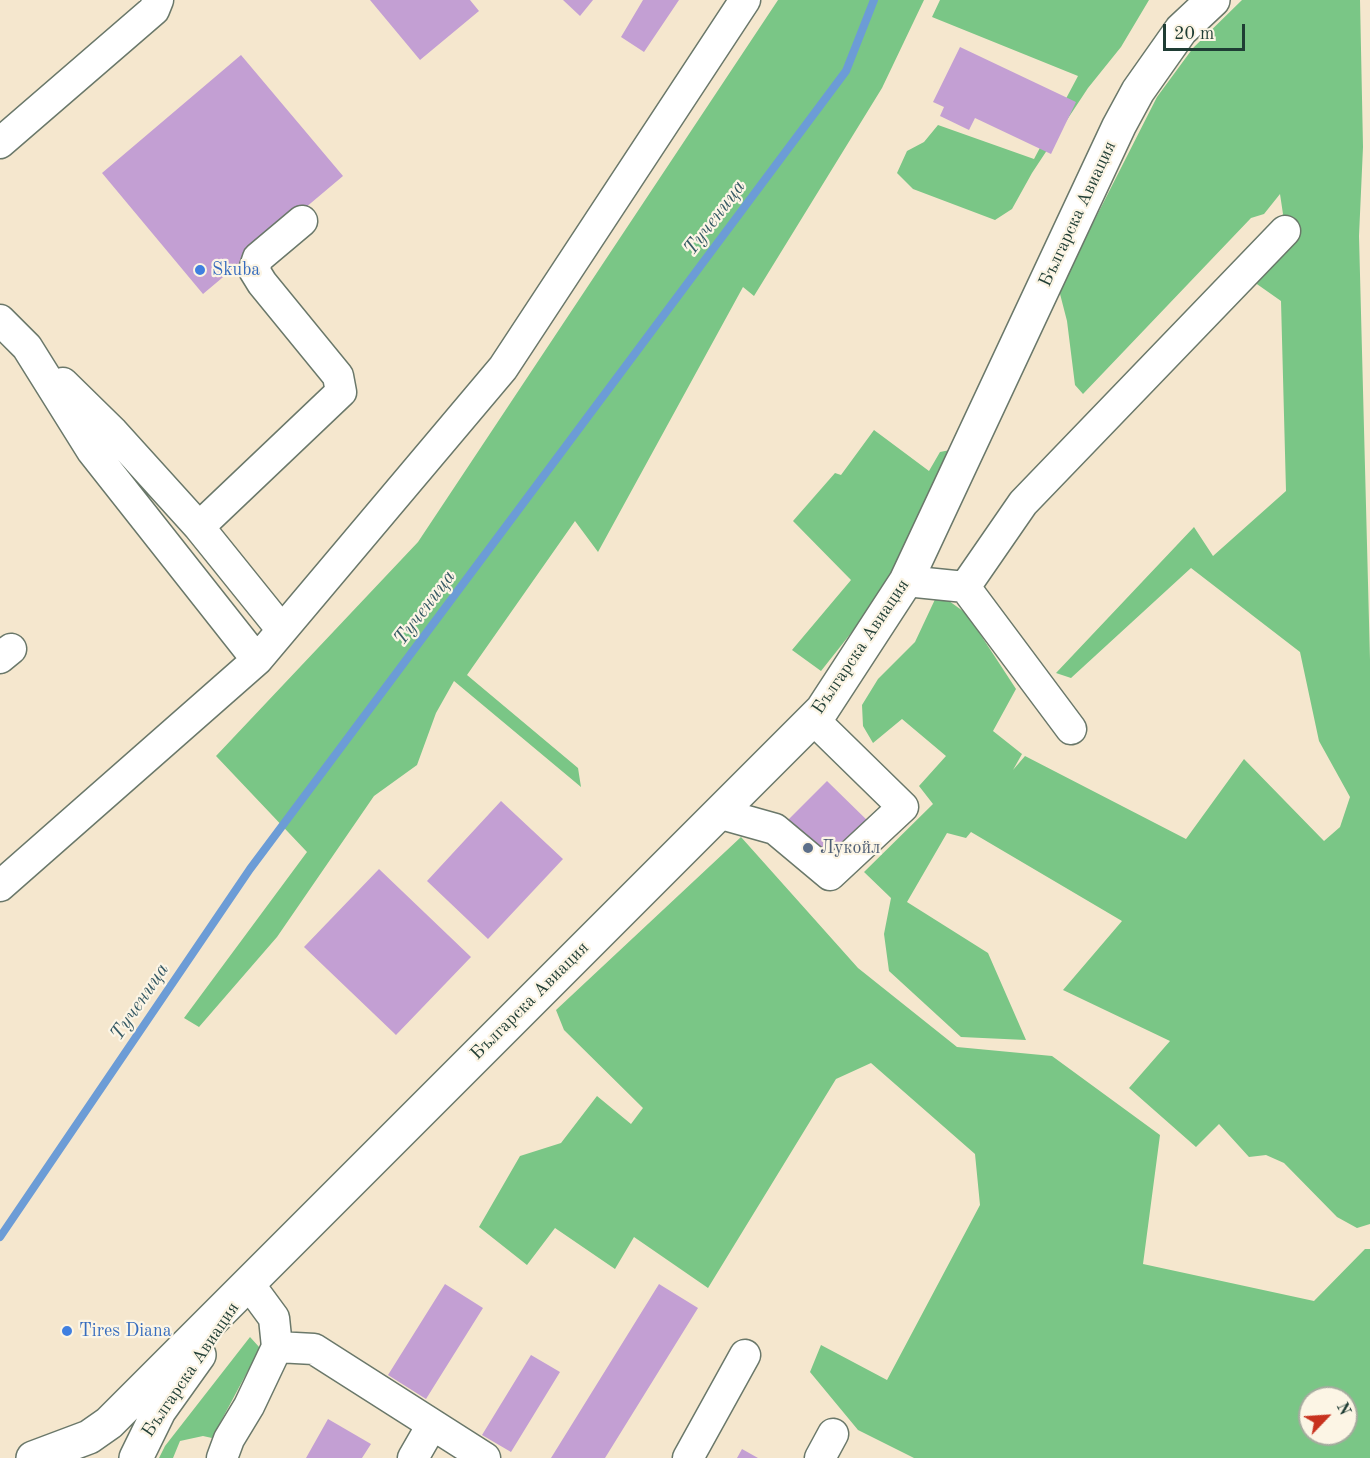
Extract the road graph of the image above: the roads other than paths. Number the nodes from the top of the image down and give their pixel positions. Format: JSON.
{"nodes":[{"id":1,"x":158,"y":0,"type":"edge"},
{"id":2,"x":745,"y":0,"type":"edge"},
{"id":3,"x":1194,"y":0,"type":"edge"},
{"id":4,"x":1213,"y":0,"type":"edge"},
{"id":5,"x":1182,"y":30,"type":"junction"},
{"id":6,"x":0,"y":144,"type":"edge"},
{"id":7,"x":302,"y":221,"type":"dead end"},
{"id":8,"x":1285,"y":231,"type":"dead end"},
{"id":9,"x":0,"y":320,"type":"edge"},
{"id":10,"x":27,"y":347,"type":"junction"},
{"id":11,"x":199,"y":527,"type":"junction"},
{"id":12,"x":906,"y":582,"type":"junction"},
{"id":13,"x":965,"y":587,"type":"junction"},
{"id":14,"x":282,"y":630,"type":"junction"},
{"id":15,"x":257,"y":660,"type":"junction"},
{"id":16,"x":813,"y":719,"type":"junction"},
{"id":17,"x":1071,"y":729,"type":"dead end"},
{"id":18,"x":718,"y":813,"type":"junction"},
{"id":19,"x":0,"y":886,"type":"edge"},
{"id":20,"x":249,"y":1284,"type":"junction"},
{"id":21,"x":277,"y":1347,"type":"junction"},
{"id":22,"x":745,"y":1355,"type":"dead end"},
{"id":23,"x":432,"y":1425,"type":"junction"},
{"id":24,"x":33,"y":1458,"type":"edge"},
{"id":25,"x":136,"y":1458,"type":"edge"},
{"id":26,"x":222,"y":1458,"type":"edge"},
{"id":27,"x":413,"y":1458,"type":"edge"},
{"id":28,"x":485,"y":1458,"type":"edge"},
{"id":29,"x":688,"y":1458,"type":"edge"}],
"edges":[{"from":1,"to":6,"type":"lane"},
{"from":2,"to":14,"type":"lane"},
{"from":3,"to":5,"type":"main road"},
{"from":4,"to":5,"type":"main road","name":"Българска Авиация"},
{"from":5,"to":12,"type":"main road","name":"Българска Авиация"},
{"from":7,"to":11,"type":"lane"},
{"from":8,"to":13,"type":"lane"},
{"from":9,"to":10,"type":"lane"},
{"from":10,"to":11,"type":"lane"},
{"from":10,"to":15,"type":"lane"},
{"from":11,"to":14,"type":"lane"},
{"from":12,"to":13,"type":"lane"},
{"from":12,"to":16,"type":"main road","name":"Българска Авиация"},
{"from":13,"to":17,"type":"lane"},
{"from":14,"to":15,"type":"lane"},
{"from":15,"to":19,"type":"lane"},
{"from":16,"to":18,"type":"main road","name":"Българска Авиация"},
{"from":16,"to":18,"type":"lane"},
{"from":18,"to":20,"type":"main road","name":"Българска Авиация"},
{"from":20,"to":21,"type":"lane"},
{"from":20,"to":24,"type":"main road","name":"Българска Авиация"},
{"from":20,"to":25,"type":"main road","name":"Българска Авиация"},
{"from":21,"to":23,"type":"lane"},
{"from":21,"to":26,"type":"lane"},
{"from":22,"to":29,"type":"lane"},
{"from":23,"to":27,"type":"lane"},
{"from":23,"to":28,"type":"lane"}]}
